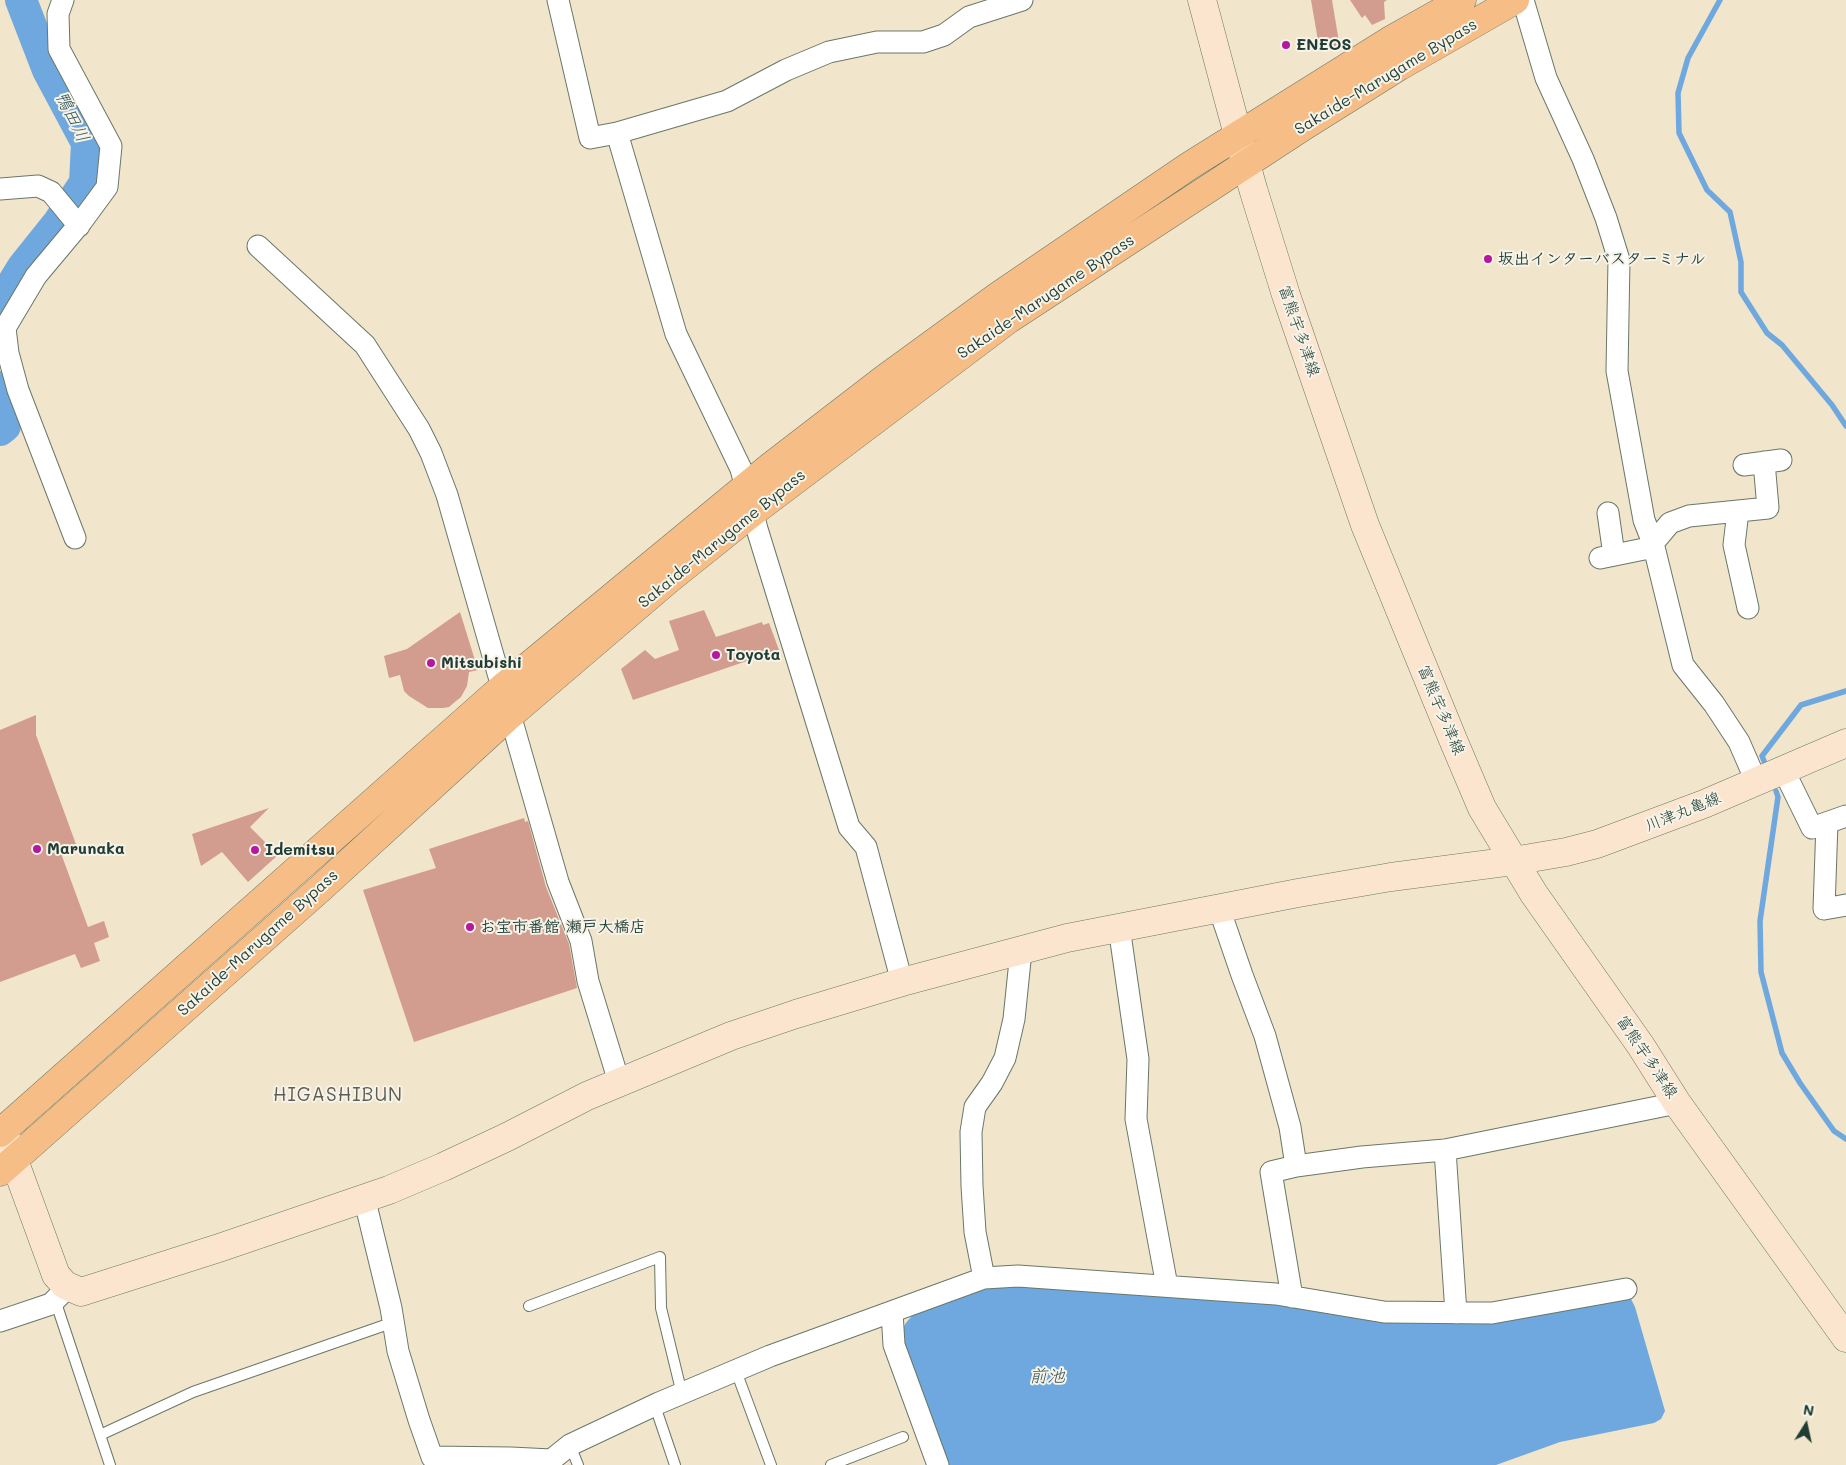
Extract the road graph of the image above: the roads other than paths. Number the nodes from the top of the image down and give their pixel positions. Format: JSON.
{"nodes":[{"id":1,"x":558,"y":0,"type":"edge"},
{"id":2,"x":1022,"y":0,"type":"edge"},
{"id":3,"x":1202,"y":0,"type":"edge"},
{"id":4,"x":1462,"y":0,"type":"edge"},
{"id":5,"x":1516,"y":0,"type":"edge"},
{"id":6,"x":1522,"y":0,"type":"edge"},
{"id":7,"x":60,"y":1,"type":"edge"},
{"id":8,"x":617,"y":133,"type":"junction"},
{"id":9,"x":1238,"y":136,"type":"junction"},
{"id":10,"x":1246,"y":164,"type":"junction"},
{"id":11,"x":0,"y":189,"type":"edge"},
{"id":12,"x":79,"y":226,"type":"junction"},
{"id":13,"x":258,"y":246,"type":"dead end"},
{"id":14,"x":1763,"y":462,"type":"dead end"},
{"id":15,"x":749,"y":499,"type":"junction"},
{"id":16,"x":1738,"y":511,"type":"junction"},
{"id":17,"x":1608,"y":513,"type":"dead end"},
{"id":18,"x":75,"y":538,"type":"dead end"},
{"id":19,"x":1653,"y":543,"type":"junction"},
{"id":20,"x":1748,"y":608,"type":"dead end"},
{"id":21,"x":503,"y":687,"type":"junction"},
{"id":22,"x":510,"y":715,"type":"junction"},
{"id":23,"x":1846,"y":743,"type":"edge"},
{"id":24,"x":1784,"y":771,"type":"junction"},
{"id":25,"x":1756,"y":781,"type":"junction"},
{"id":26,"x":1836,"y":820,"type":"edge"},
{"id":27,"x":1513,"y":862,"type":"junction"},
{"id":28,"x":1846,"y":905,"type":"edge"},
{"id":29,"x":1219,"y":908,"type":"junction"},
{"id":30,"x":1119,"y":927,"type":"junction"},
{"id":31,"x":1021,"y":951,"type":"junction"},
{"id":32,"x":902,"y":982,"type":"junction"},
{"id":33,"x":619,"y":1082,"type":"junction"},
{"id":34,"x":1677,"y":1103,"type":"junction"},
{"id":35,"x":1,"y":1128,"type":"edge"},
{"id":36,"x":1445,"y":1150,"type":"junction"},
{"id":37,"x":7,"y":1166,"type":"edge"},
{"id":38,"x":1296,"y":1166,"type":"junction"},
{"id":39,"x":364,"y":1197,"type":"junction"},
{"id":40,"x":984,"y":1278,"type":"junction"},
{"id":41,"x":1167,"y":1286,"type":"junction"},
{"id":42,"x":1626,"y":1289,"type":"dead end"},
{"id":43,"x":62,"y":1294,"type":"junction"},
{"id":44,"x":1292,"y":1297,"type":"junction"},
{"id":45,"x":529,"y":1306,"type":"dead end"},
{"id":46,"x":892,"y":1312,"type":"junction"},
{"id":47,"x":1456,"y":1313,"type":"junction"},
{"id":48,"x":0,"y":1321,"type":"edge"},
{"id":49,"x":394,"y":1322,"type":"junction"},
{"id":50,"x":1846,"y":1338,"type":"edge"},
{"id":51,"x":736,"y":1370,"type":"junction"},
{"id":52,"x":682,"y":1394,"type":"junction"},
{"id":53,"x":655,"y":1406,"type":"junction"},
{"id":54,"x":100,"y":1435,"type":"junction"},
{"id":55,"x":903,"y":1437,"type":"dead end"},
{"id":56,"x":570,"y":1445,"type":"junction"},
{"id":57,"x":434,"y":1461,"type":"edge"},
{"id":58,"x":548,"y":1463,"type":"edge"},
{"id":59,"x":110,"y":1465,"type":"edge"},
{"id":60,"x":578,"y":1465,"type":"edge"},
{"id":61,"x":675,"y":1465,"type":"edge"},
{"id":62,"x":770,"y":1465,"type":"edge"},
{"id":63,"x":831,"y":1465,"type":"edge"},
{"id":64,"x":938,"y":1465,"type":"edge"}],
"edges":[{"from":1,"to":8,"type":"street"},
{"from":2,"to":8,"type":"street"},
{"from":3,"to":9,"type":"main road","name":"富熊宇多津線"},
{"from":4,"to":9,"type":"highway","name":"Sakaide-Marugame Bypass"},
{"from":5,"to":10,"type":"highway","name":"Sakaide-Marugame Bypass"},
{"from":6,"to":19,"type":"street"},
{"from":7,"to":12,"type":"street"},
{"from":8,"to":15,"type":"street"},
{"from":9,"to":10,"type":"main road","name":"富熊宇多津線"},
{"from":9,"to":15,"type":"highway","name":"Sakaide-Marugame Bypass"},
{"from":10,"to":15,"type":"highway","name":"Sakaide-Marugame Bypass"},
{"from":10,"to":27,"type":"main road","name":"富熊宇多津線"},
{"from":11,"to":12,"type":"street"},
{"from":12,"to":18,"type":"street"},
{"from":13,"to":21,"type":"street"},
{"from":14,"to":16,"type":"street"},
{"from":15,"to":21,"type":"highway","name":"Sakaide-Marugame Bypass"},
{"from":15,"to":22,"type":"highway","name":"Sakaide-Marugame Bypass"},
{"from":15,"to":32,"type":"street"},
{"from":16,"to":19,"type":"street"},
{"from":16,"to":20,"type":"street"},
{"from":17,"to":19,"type":"street"},
{"from":19,"to":25,"type":"street"},
{"from":21,"to":22,"type":"street"},
{"from":21,"to":35,"type":"highway","name":"Sakaide-Marugame Bypass"},
{"from":22,"to":33,"type":"street"},
{"from":22,"to":37,"type":"highway","name":"Sakaide-Marugame Bypass"},
{"from":23,"to":24,"type":"main road","name":"川津丸亀線"},
{"from":24,"to":25,"type":"main road","name":"川津丸亀線"},
{"from":24,"to":26,"type":"street"},
{"from":25,"to":27,"type":"main road","name":"川津丸亀線"},
{"from":26,"to":28,"type":"street"},
{"from":27,"to":29,"type":"main road","name":"川津丸亀線"},
{"from":27,"to":34,"type":"main road","name":"富熊宇多津線"},
{"from":29,"to":30,"type":"main road","name":"川津丸亀線"},
{"from":29,"to":38,"type":"street"},
{"from":30,"to":31,"type":"main road","name":"川津丸亀線"},
{"from":30,"to":41,"type":"street"},
{"from":31,"to":32,"type":"main road","name":"川津丸亀線"},
{"from":31,"to":40,"type":"street"},
{"from":32,"to":33,"type":"main road","name":"川津丸亀線"},
{"from":33,"to":39,"type":"main road","name":"川津丸亀線"},
{"from":34,"to":36,"type":"street"},
{"from":34,"to":50,"type":"main road","name":"富熊宇多津線"},
{"from":35,"to":37,"type":"main road"},
{"from":36,"to":38,"type":"street"},
{"from":36,"to":47,"type":"street"},
{"from":37,"to":43,"type":"main road"},
{"from":38,"to":44,"type":"street"},
{"from":39,"to":43,"type":"main road","name":"川津丸亀線"},
{"from":39,"to":49,"type":"street"},
{"from":40,"to":41,"type":"street"},
{"from":40,"to":46,"type":"street"},
{"from":41,"to":44,"type":"street"},
{"from":42,"to":47,"type":"street"},
{"from":43,"to":48,"type":"street"},
{"from":43,"to":54,"type":"lane"},
{"from":44,"to":47,"type":"street"},
{"from":45,"to":52,"type":"lane"},
{"from":46,"to":51,"type":"street"},
{"from":46,"to":64,"type":"street"},
{"from":49,"to":54,"type":"lane"},
{"from":49,"to":57,"type":"street"},
{"from":51,"to":52,"type":"street"},
{"from":51,"to":62,"type":"lane"},
{"from":52,"to":53,"type":"street"},
{"from":53,"to":56,"type":"street"},
{"from":53,"to":61,"type":"lane"},
{"from":54,"to":59,"type":"lane"},
{"from":55,"to":63,"type":"lane"},
{"from":56,"to":58,"type":"street"},
{"from":56,"to":60,"type":"lane"},
{"from":57,"to":58,"type":"street"}]}
